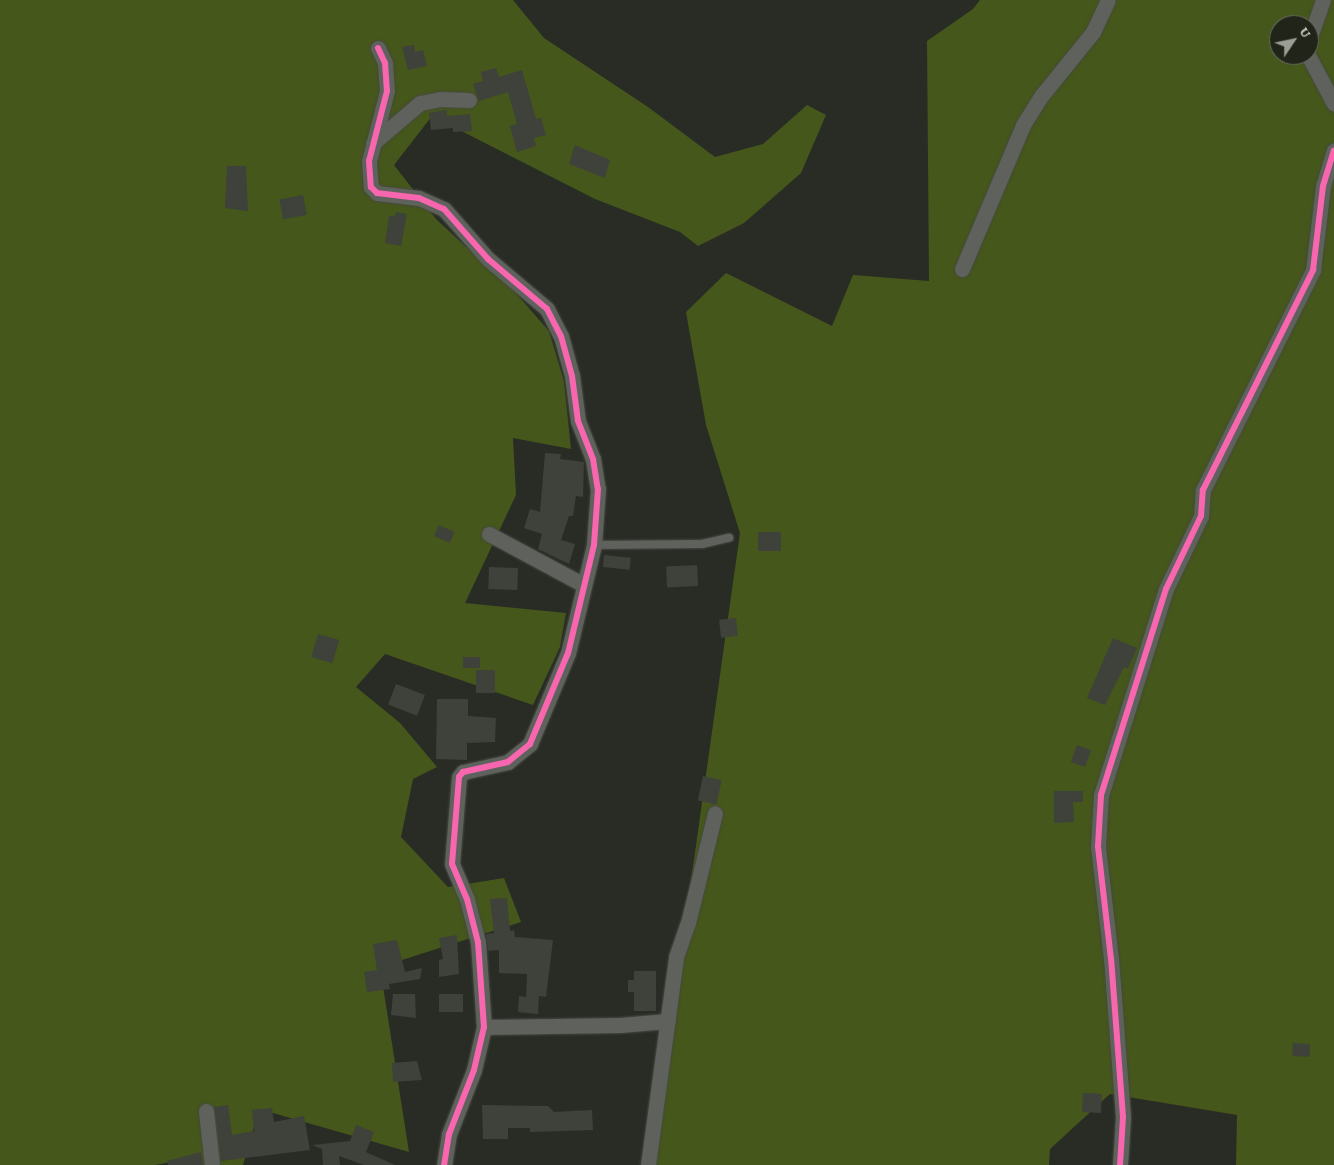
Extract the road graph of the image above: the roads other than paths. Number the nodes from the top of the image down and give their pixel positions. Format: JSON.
{"nodes":[{"id":1,"x":1108,"y":0,"type":"edge"},
{"id":2,"x":1323,"y":0,"type":"edge"},
{"id":3,"x":1318,"y":15,"type":"edge"},
{"id":4,"x":378,"y":48,"type":"dead end"},
{"id":5,"x":1313,"y":65,"type":"edge"},
{"id":6,"x":469,"y":100,"type":"dead end"},
{"id":7,"x":1334,"y":104,"type":"edge"},
{"id":8,"x":372,"y":144,"type":"junction"},
{"id":9,"x":1334,"y":151,"type":"edge"},
{"id":10,"x":962,"y":269,"type":"dead end"},
{"id":11,"x":488,"y":534,"type":"dead end"},
{"id":12,"x":729,"y":538,"type":"dead end"},
{"id":13,"x":594,"y":545,"type":"junction"},
{"id":14,"x":584,"y":585,"type":"junction"},
{"id":15,"x":715,"y":813,"type":"dead end"},
{"id":16,"x":668,"y":1021,"type":"junction"},
{"id":17,"x":484,"y":1027,"type":"junction"},
{"id":18,"x":206,"y":1110,"type":"dead end"},
{"id":19,"x":212,"y":1165,"type":"edge"},
{"id":20,"x":444,"y":1165,"type":"edge"},
{"id":21,"x":648,"y":1165,"type":"edge"},
{"id":22,"x":1120,"y":1165,"type":"edge"}],
"edges":[{"from":1,"to":10,"type":"street"},
{"from":2,"to":3,"type":"street"},
{"from":4,"to":8,"type":"street"},
{"from":5,"to":7,"type":"street"},
{"from":6,"to":8,"type":"street"},
{"from":8,"to":13,"type":"street"},
{"from":9,"to":22,"type":"street"},
{"from":11,"to":14,"type":"street"},
{"from":12,"to":13,"type":"lane"},
{"from":13,"to":14,"type":"street"},
{"from":14,"to":17,"type":"street"},
{"from":15,"to":16,"type":"street"},
{"from":16,"to":17,"type":"street"},
{"from":16,"to":21,"type":"street"},
{"from":17,"to":20,"type":"street"},
{"from":18,"to":19,"type":"street"}]}
